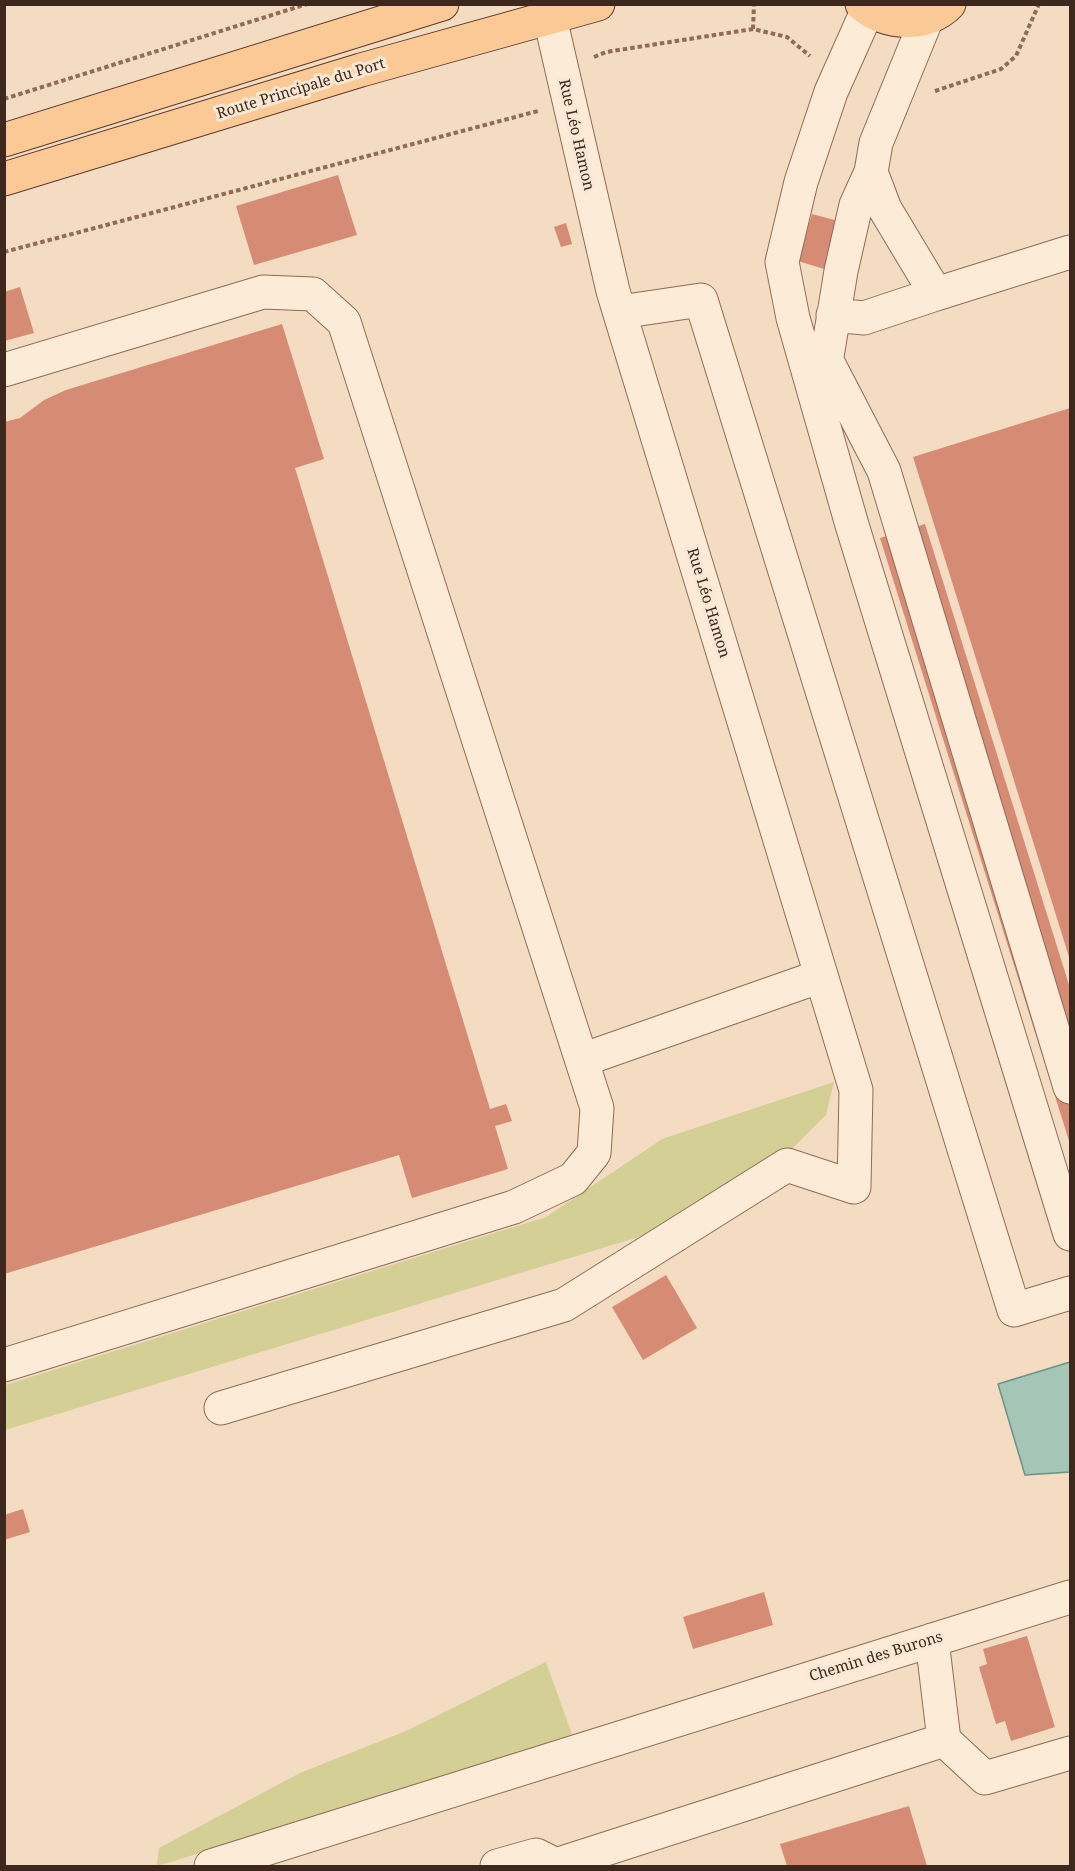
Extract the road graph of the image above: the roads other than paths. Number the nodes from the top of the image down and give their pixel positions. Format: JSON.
{"nodes":[{"id":1,"x":442,"y":4,"type":"edge"},
{"id":2,"x":598,"y":4,"type":"edge"},
{"id":3,"x":865,"y":7,"type":"edge"},
{"id":4,"x":938,"y":11,"type":"edge"},
{"id":5,"x":550,"y":18,"type":"junction"},
{"id":6,"x":4,"y":140,"type":"edge"},
{"id":7,"x":871,"y":172,"type":"junction"},
{"id":8,"x":4,"y":179,"type":"edge"},
{"id":9,"x":1071,"y":252,"type":"edge"},
{"id":10,"x":936,"y":294,"type":"junction"},
{"id":11,"x":620,"y":312,"type":"junction"},
{"id":12,"x":833,"y":315,"type":"junction"},
{"id":13,"x":826,"y":359,"type":"junction"},
{"id":14,"x":4,"y":370,"type":"edge"},
{"id":15,"x":819,"y":410,"type":"junction"},
{"id":16,"x":821,"y":976,"type":"junction"},
{"id":17,"x":582,"y":1060,"type":"junction"},
{"id":18,"x":1071,"y":1087,"type":"edge"},
{"id":19,"x":1071,"y":1234,"type":"edge"},
{"id":20,"x":1071,"y":1293,"type":"edge"},
{"id":21,"x":4,"y":1365,"type":"edge"},
{"id":22,"x":221,"y":1408,"type":"dead end"},
{"id":23,"x":1071,"y":1597,"type":"edge"},
{"id":24,"x":932,"y":1640,"type":"junction"},
{"id":25,"x":944,"y":1740,"type":"junction"},
{"id":26,"x":1071,"y":1753,"type":"edge"},
{"id":27,"x":211,"y":1866,"type":"edge"},
{"id":28,"x":497,"y":1866,"type":"edge"},
{"id":29,"x":555,"y":1866,"type":"edge"}],
"edges":[{"from":1,"to":6,"type":"main road"},
{"from":2,"to":5,"type":"main road","name":"Route Principale du Port"},
{"from":3,"to":4,"type":"main road"},
{"from":3,"to":15,"type":"street"},
{"from":4,"to":7,"type":"street"},
{"from":5,"to":8,"type":"main road","name":"Route Principale du Port"},
{"from":5,"to":11,"type":"street","name":"Rue Léo Hamon"},
{"from":7,"to":10,"type":"street"},
{"from":7,"to":12,"type":"street"},
{"from":9,"to":10,"type":"street"},
{"from":10,"to":12,"type":"street"},
{"from":11,"to":16,"type":"street","name":"Rue Léo Hamon"},
{"from":11,"to":20,"type":"street"},
{"from":12,"to":13,"type":"street"},
{"from":13,"to":15,"type":"street"},
{"from":13,"to":18,"type":"street"},
{"from":14,"to":17,"type":"street"},
{"from":15,"to":19,"type":"street"},
{"from":16,"to":17,"type":"street"},
{"from":16,"to":22,"type":"street","name":"Rue Léo Hamon"},
{"from":17,"to":21,"type":"street"},
{"from":23,"to":24,"type":"street","name":"Chemin des Burons"},
{"from":24,"to":25,"type":"street"},
{"from":24,"to":27,"type":"street","name":"Chemin des Burons"},
{"from":25,"to":26,"type":"street"},
{"from":25,"to":29,"type":"street"},
{"from":28,"to":29,"type":"street"}]}
